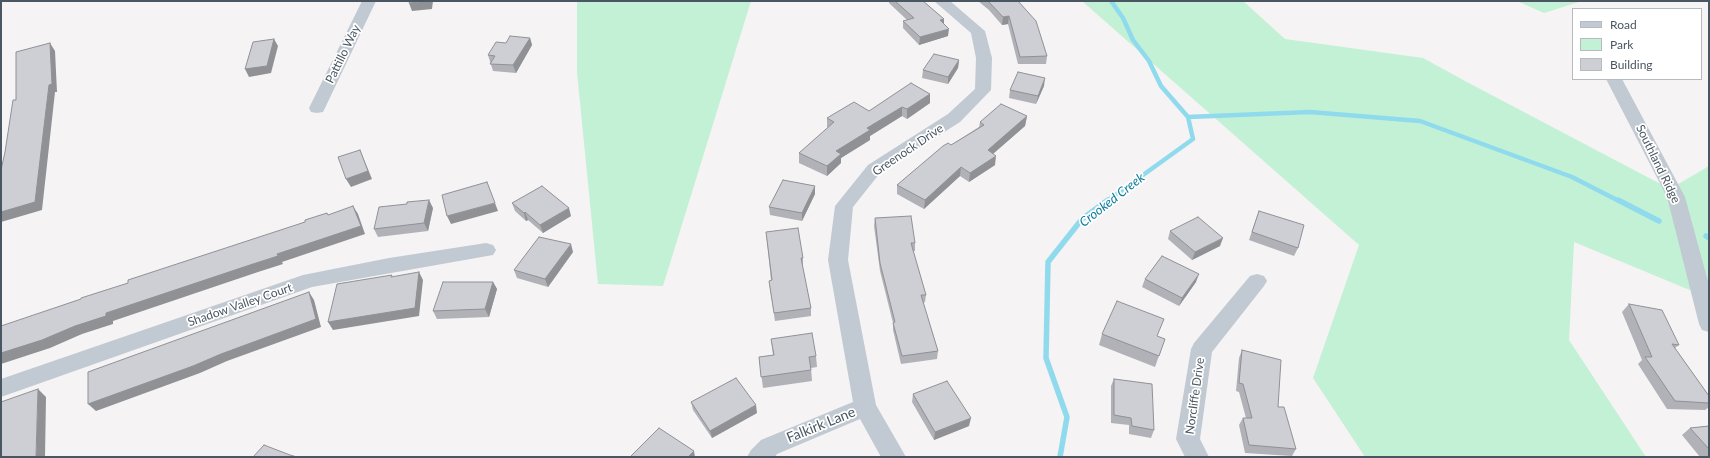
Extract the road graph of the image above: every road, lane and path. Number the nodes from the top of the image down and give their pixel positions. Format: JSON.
{"nodes":[{"id":1,"x":369,"y":1,"type":"edge"},
{"id":2,"x":941,"y":1,"type":"edge"},
{"id":3,"x":1615,"y":80,"type":"edge"},
{"id":4,"x":317,"y":108,"type":"dead end"},
{"id":5,"x":486,"y":250,"type":"dead end"},
{"id":6,"x":1257,"y":282,"type":"dead end"},
{"id":7,"x":1709,"y":324,"type":"edge"},
{"id":8,"x":1,"y":388,"type":"edge"},
{"id":9,"x":865,"y":408,"type":"junction"},
{"id":10,"x":759,"y":457,"type":"edge"},
{"id":11,"x":894,"y":457,"type":"edge"},
{"id":12,"x":1197,"y":457,"type":"edge"}],
"edges":[{"from":1,"to":4,"type":"street","name":"Pattillo Way"},
{"from":2,"to":9,"type":"street","name":"Greenock Drive"},
{"from":3,"to":7,"type":"street","name":"Southland Ridge"},
{"from":5,"to":8,"type":"street","name":"Shadow Valley Court"},
{"from":6,"to":12,"type":"street","name":"Norcliffe Drive"},
{"from":9,"to":10,"type":"street","name":"Falkirk Lane"},
{"from":9,"to":11,"type":"street","name":"Greenock Drive"}]}
